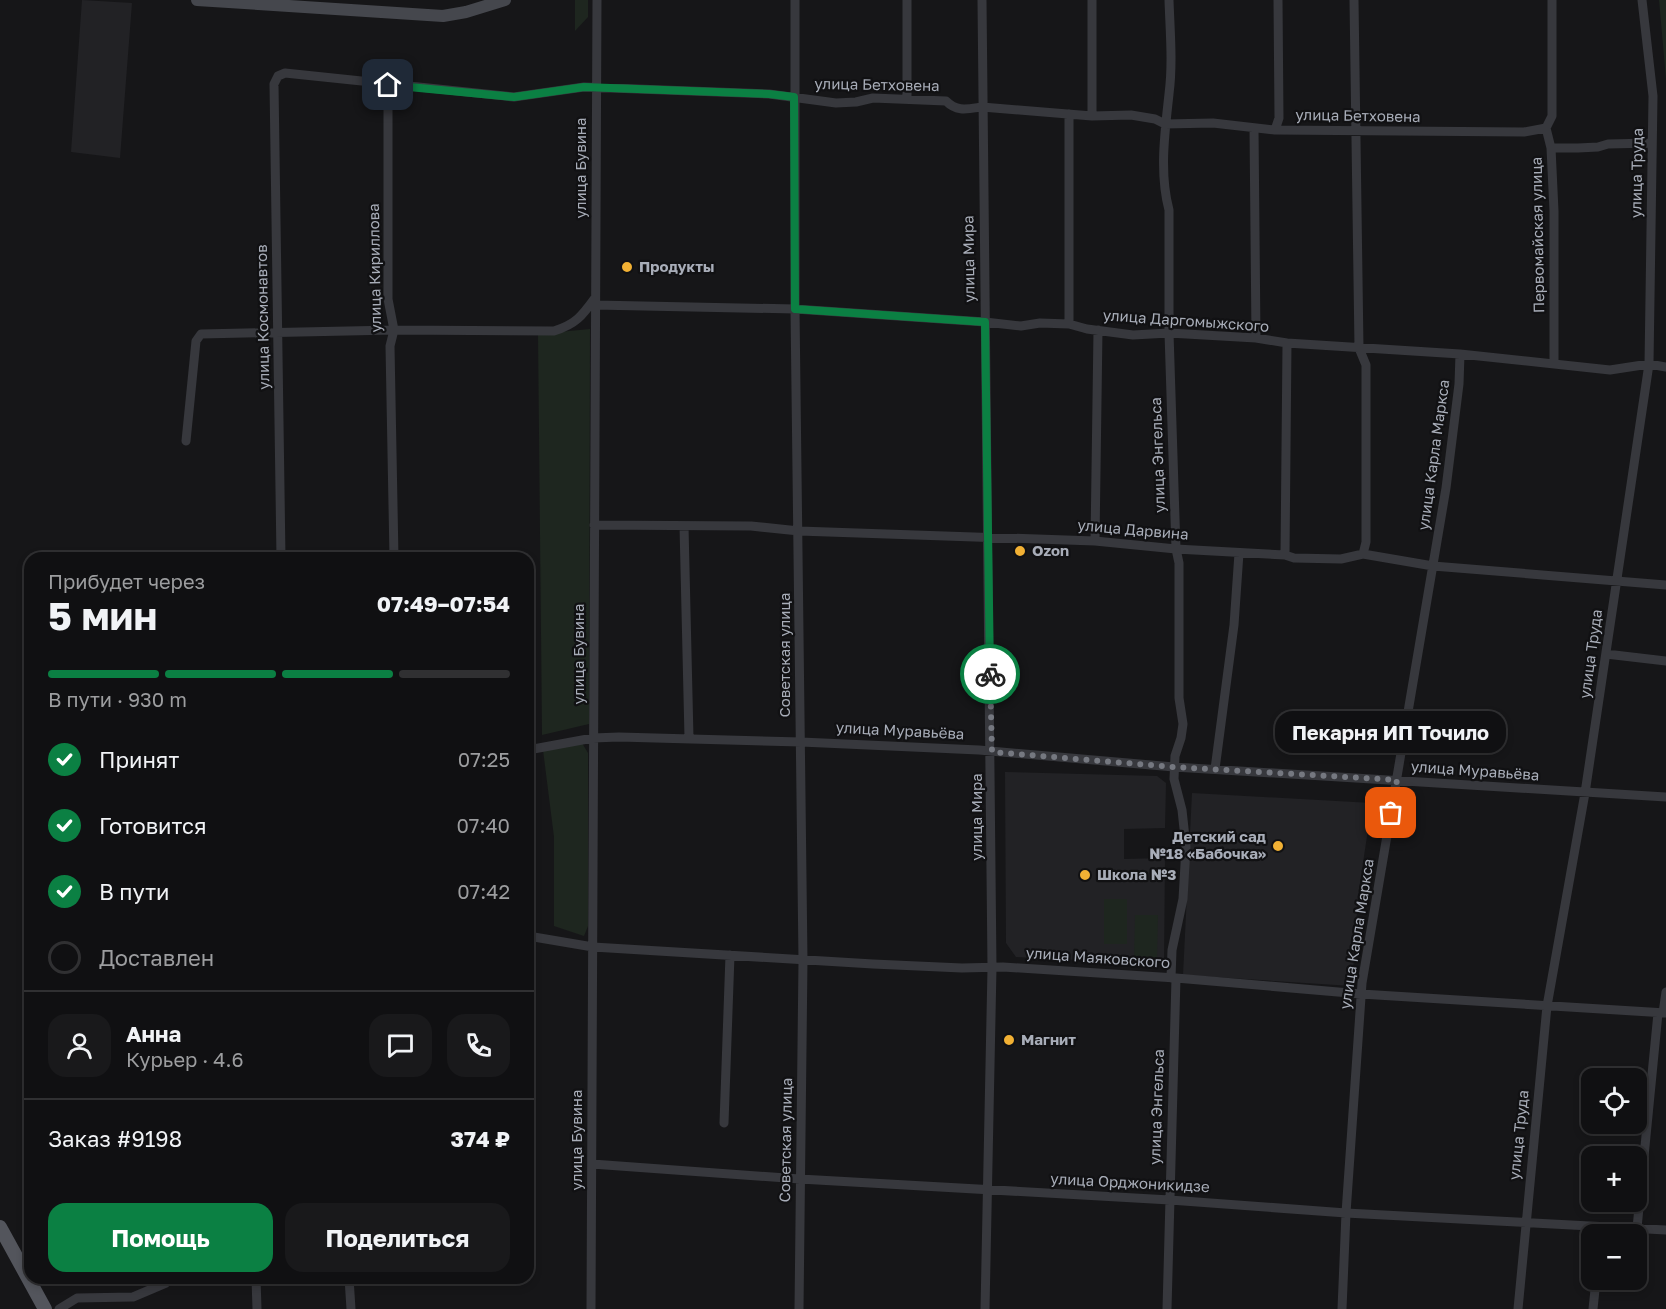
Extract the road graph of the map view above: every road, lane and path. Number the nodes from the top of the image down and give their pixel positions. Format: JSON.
{"nodes":[{"id":1,"x":197,"y":0,"type":"edge"},
{"id":2,"x":505,"y":0,"type":"edge"},
{"id":3,"x":597,"y":0,"type":"edge"},
{"id":4,"x":795,"y":0,"type":"edge"},
{"id":5,"x":907,"y":0,"type":"edge"},
{"id":6,"x":982,"y":0,"type":"edge"},
{"id":7,"x":1092,"y":0,"type":"edge"},
{"id":8,"x":1169,"y":0,"type":"edge"},
{"id":9,"x":1278,"y":0,"type":"edge"},
{"id":10,"x":1354,"y":0,"type":"edge"},
{"id":11,"x":1552,"y":0,"type":"edge"},
{"id":12,"x":1642,"y":0,"type":"edge"},
{"id":13,"x":278,"y":76,"type":"joint"},
{"id":14,"x":388,"y":85,"type":"junction"},
{"id":15,"x":596,"y":87,"type":"junction"},
{"id":16,"x":794,"y":97,"type":"junction"},
{"id":17,"x":907,"y":98,"type":"junction"},
{"id":18,"x":982,"y":107,"type":"junction"},
{"id":19,"x":1069,"y":114,"type":"junction"},
{"id":20,"x":1092,"y":116,"type":"junction"},
{"id":21,"x":1165,"y":124,"type":"junction"},
{"id":22,"x":1254,"y":128,"type":"junction"},
{"id":23,"x":1546,"y":128,"type":"junction"},
{"id":24,"x":1275,"y":130,"type":"junction"},
{"id":25,"x":1356,"y":132,"type":"junction"},
{"id":26,"x":1653,"y":143,"type":"junction"},
{"id":27,"x":1551,"y":148,"type":"junction"},
{"id":28,"x":595,"y":302,"type":"junction"},
{"id":29,"x":795,"y":309,"type":"junction"},
{"id":30,"x":985,"y":322,"type":"junction"},
{"id":31,"x":1069,"y":324,"type":"junction"},
{"id":32,"x":394,"y":330,"type":"junction"},
{"id":33,"x":1098,"y":330,"type":"junction"},
{"id":34,"x":1169,"y":333,"type":"junction"},
{"id":35,"x":278,"y":334,"type":"junction"},
{"id":36,"x":1256,"y":338,"type":"junction"},
{"id":37,"x":1287,"y":343,"type":"junction"},
{"id":38,"x":1359,"y":348,"type":"junction"},
{"id":39,"x":1460,"y":354,"type":"junction"},
{"id":40,"x":1554,"y":364,"type":"junction"},
{"id":41,"x":1649,"y":364,"type":"junction"},
{"id":42,"x":1666,"y":367,"type":"edge"},
{"id":43,"x":186,"y":441,"type":"dead end"},
{"id":44,"x":594,"y":525,"type":"junction"},
{"id":45,"x":684,"y":526,"type":"junction"},
{"id":46,"x":799,"y":531,"type":"junction"},
{"id":47,"x":987,"y":537,"type":"junction"},
{"id":48,"x":1095,"y":541,"type":"junction"},
{"id":49,"x":1176,"y":549,"type":"junction"},
{"id":50,"x":281,"y":552,"type":"edge"},
{"id":51,"x":394,"y":552,"type":"edge"},
{"id":52,"x":1239,"y":553,"type":"junction"},
{"id":53,"x":1363,"y":554,"type":"junction"},
{"id":54,"x":1285,"y":555,"type":"junction"},
{"id":55,"x":1433,"y":566,"type":"junction"},
{"id":56,"x":1616,"y":582,"type":"junction"},
{"id":57,"x":1666,"y":585,"type":"edge"},
{"id":58,"x":1606,"y":654,"type":"junction"},
{"id":59,"x":1666,"y":661,"type":"edge"},
{"id":60,"x":593,"y":738,"type":"junction"},
{"id":61,"x":689,"y":738,"type":"junction"},
{"id":62,"x":801,"y":742,"type":"junction"},
{"id":63,"x":534,"y":749,"type":"edge"},
{"id":64,"x":992,"y":752,"type":"junction"},
{"id":65,"x":1174,"y":767,"type":"junction"},
{"id":66,"x":1215,"y":769,"type":"junction"},
{"id":67,"x":1397,"y":780,"type":"junction"},
{"id":68,"x":1585,"y":794,"type":"junction"},
{"id":69,"x":1666,"y":797,"type":"edge"},
{"id":70,"x":534,"y":937,"type":"edge"},
{"id":71,"x":593,"y":947,"type":"junction"},
{"id":72,"x":729,"y":955,"type":"junction"},
{"id":73,"x":803,"y":960,"type":"junction"},
{"id":74,"x":992,"y":968,"type":"junction"},
{"id":75,"x":1174,"y":978,"type":"junction"},
{"id":76,"x":1666,"y":992,"type":"edge"},
{"id":77,"x":1361,"y":994,"type":"junction"},
{"id":78,"x":1547,"y":1006,"type":"junction"},
{"id":79,"x":1662,"y":1013,"type":"edge"},
{"id":80,"x":724,"y":1123,"type":"dead end"},
{"id":81,"x":592,"y":1164,"type":"junction"},
{"id":82,"x":800,"y":1179,"type":"junction"},
{"id":83,"x":987,"y":1190,"type":"junction"},
{"id":84,"x":1170,"y":1200,"type":"junction"},
{"id":85,"x":1346,"y":1213,"type":"junction"},
{"id":86,"x":1525,"y":1223,"type":"junction"},
{"id":87,"x":1637,"y":1224,"type":"edge"},
{"id":88,"x":0,"y":1227,"type":"edge"},
{"id":89,"x":1581,"y":1229,"type":"edge"},
{"id":90,"x":1647,"y":1229,"type":"edge"},
{"id":91,"x":1666,"y":1230,"type":"edge"},
{"id":92,"x":24,"y":1271,"type":"edge"},
{"id":93,"x":31,"y":1284,"type":"edge"},
{"id":94,"x":164,"y":1284,"type":"edge"},
{"id":95,"x":256,"y":1284,"type":"edge"},
{"id":96,"x":350,"y":1284,"type":"edge"},
{"id":97,"x":1595,"y":1290,"type":"edge"},
{"id":98,"x":45,"y":1309,"type":"edge"},
{"id":99,"x":59,"y":1309,"type":"edge"},
{"id":100,"x":257,"y":1309,"type":"edge"},
{"id":101,"x":351,"y":1309,"type":"edge"},
{"id":102,"x":591,"y":1309,"type":"edge"},
{"id":103,"x":799,"y":1309,"type":"edge"},
{"id":104,"x":985,"y":1309,"type":"edge"},
{"id":105,"x":1167,"y":1309,"type":"edge"},
{"id":106,"x":1342,"y":1309,"type":"edge"},
{"id":107,"x":1518,"y":1309,"type":"edge"},
{"id":108,"x":1593,"y":1309,"type":"edge"}],
"edges":[{"from":1,"to":2,"type":"street"},
{"from":3,"to":15,"type":"street","name":"улица Бувина"},
{"from":4,"to":16,"type":"street","name":"Советская улица"},
{"from":5,"to":17,"type":"street"},
{"from":6,"to":18,"type":"street","name":"улица Мира"},
{"from":7,"to":20,"type":"street"},
{"from":8,"to":21,"type":"street","name":"улица Энгельса"},
{"from":9,"to":24,"type":"street"},
{"from":10,"to":25,"type":"street"},
{"from":11,"to":23,"type":"street","name":"Первомайская улица"},
{"from":12,"to":26,"type":"street","name":"улица Труда"},
{"from":13,"to":14,"type":"street","name":"улица Бетховена"},
{"from":13,"to":35,"type":"street","name":"улица Космонавтов"},
{"from":14,"to":15,"type":"street","name":"улица Бетховена"},
{"from":14,"to":32,"type":"street","name":"улица Кириллова"},
{"from":15,"to":16,"type":"street","name":"улица Бетховена"},
{"from":15,"to":28,"type":"street","name":"улица Бувина"},
{"from":16,"to":17,"type":"street","name":"улица Бетховена"},
{"from":16,"to":29,"type":"street","name":"Советская улица"},
{"from":17,"to":18,"type":"street","name":"улица Бетховена"},
{"from":18,"to":19,"type":"street","name":"улица Бетховена"},
{"from":18,"to":30,"type":"street","name":"улица Мира"},
{"from":19,"to":20,"type":"street","name":"улица Бетховена"},
{"from":19,"to":31,"type":"street"},
{"from":20,"to":21,"type":"street","name":"улица Бетховена"},
{"from":21,"to":22,"type":"street","name":"улица Бетховена"},
{"from":21,"to":34,"type":"street","name":"улица Энгельса"},
{"from":22,"to":24,"type":"street","name":"улица Бетховена"},
{"from":22,"to":36,"type":"street"},
{"from":23,"to":25,"type":"street","name":"улица Бетховена"},
{"from":23,"to":27,"type":"street","name":"Первомайская улица"},
{"from":24,"to":25,"type":"street","name":"улица Бетховена"},
{"from":25,"to":38,"type":"street"},
{"from":26,"to":27,"type":"street"},
{"from":26,"to":41,"type":"street","name":"улица Труда"},
{"from":27,"to":40,"type":"street","name":"Первомайская улица"},
{"from":28,"to":29,"type":"street","name":"улица Даргомыжского"},
{"from":28,"to":32,"type":"street"},
{"from":28,"to":44,"type":"street","name":"улица Бувина"},
{"from":29,"to":30,"type":"street","name":"улица Даргомыжского"},
{"from":29,"to":46,"type":"street","name":"Советская улица"},
{"from":30,"to":31,"type":"street","name":"улица Даргомыжского"},
{"from":30,"to":47,"type":"street","name":"улица Мира"},
{"from":31,"to":33,"type":"street","name":"улица Даргомыжского"},
{"from":32,"to":35,"type":"street"},
{"from":32,"to":51,"type":"street","name":"улица Кириллова"},
{"from":33,"to":34,"type":"street","name":"улица Даргомыжского"},
{"from":33,"to":48,"type":"street"},
{"from":34,"to":36,"type":"street","name":"улица Даргомыжского"},
{"from":34,"to":49,"type":"street","name":"улица Энгельса"},
{"from":35,"to":43,"type":"street"},
{"from":35,"to":50,"type":"street","name":"улица Космонавтов"},
{"from":36,"to":37,"type":"street","name":"улица Даргомыжского"},
{"from":37,"to":38,"type":"street","name":"улица Даргомыжского"},
{"from":37,"to":54,"type":"street"},
{"from":38,"to":39,"type":"street","name":"улица Даргомыжского"},
{"from":38,"to":53,"type":"street"},
{"from":39,"to":40,"type":"street","name":"улица Даргомыжского"},
{"from":39,"to":55,"type":"street","name":"улица Карла Маркса"},
{"from":40,"to":41,"type":"street","name":"улица Даргомыжского"},
{"from":41,"to":42,"type":"street","name":"улица Даргомыжского"},
{"from":41,"to":56,"type":"street","name":"улица Труда"},
{"from":44,"to":45,"type":"street","name":"улица Дарвина"},
{"from":44,"to":60,"type":"street","name":"улица Бувина"},
{"from":45,"to":46,"type":"street","name":"улица Дарвина"},
{"from":45,"to":61,"type":"street"},
{"from":46,"to":47,"type":"street","name":"улица Дарвина"},
{"from":46,"to":62,"type":"street","name":"Советская улица"},
{"from":47,"to":48,"type":"street","name":"улица Дарвина"},
{"from":47,"to":64,"type":"street","name":"улица Мира"},
{"from":48,"to":49,"type":"street","name":"улица Дарвина"},
{"from":49,"to":52,"type":"street","name":"улица Дарвина"},
{"from":49,"to":65,"type":"street","name":"улица Энгельса"},
{"from":52,"to":54,"type":"street","name":"улица Дарвина"},
{"from":52,"to":66,"type":"street"},
{"from":53,"to":54,"type":"street","name":"улица Дарвина"},
{"from":53,"to":55,"type":"street","name":"улица Дарвина"},
{"from":55,"to":56,"type":"street","name":"улица Дарвина"},
{"from":55,"to":67,"type":"street","name":"улица Карла Маркса"},
{"from":56,"to":57,"type":"street","name":"улица Дарвина"},
{"from":56,"to":58,"type":"street","name":"улица Труда"},
{"from":58,"to":59,"type":"street"},
{"from":58,"to":68,"type":"street","name":"улица Труда"},
{"from":60,"to":61,"type":"street","name":"улица Муравьёва"},
{"from":60,"to":63,"type":"street","name":"улица Муравьёва"},
{"from":60,"to":71,"type":"street","name":"улица Бувина"},
{"from":61,"to":62,"type":"street","name":"улица Муравьёва"},
{"from":62,"to":64,"type":"street","name":"улица Муравьёва"},
{"from":62,"to":73,"type":"street","name":"Советская улица"},
{"from":64,"to":65,"type":"street","name":"улица Муравьёва"},
{"from":64,"to":74,"type":"street","name":"улица Мира"},
{"from":65,"to":66,"type":"street","name":"улица Муравьёва"},
{"from":65,"to":75,"type":"street","name":"улица Энгельса"},
{"from":66,"to":67,"type":"street","name":"улица Муравьёва"},
{"from":67,"to":68,"type":"street","name":"улица Муравьёва"},
{"from":67,"to":77,"type":"street","name":"улица Карла Маркса"},
{"from":68,"to":69,"type":"street","name":"улица Муравьёва"},
{"from":68,"to":78,"type":"street","name":"улица Труда"},
{"from":70,"to":71,"type":"street","name":"улица Маяковского"},
{"from":71,"to":72,"type":"street","name":"улица Маяковского"},
{"from":71,"to":81,"type":"street","name":"улица Бувина"},
{"from":72,"to":73,"type":"street","name":"улица Маяковского"},
{"from":72,"to":80,"type":"street"},
{"from":73,"to":74,"type":"street","name":"улица Маяковского"},
{"from":73,"to":82,"type":"street","name":"Советская улица"},
{"from":74,"to":75,"type":"street","name":"улица Маяковского"},
{"from":74,"to":83,"type":"street","name":"улица Мира"},
{"from":75,"to":77,"type":"street","name":"улица Маяковского"},
{"from":75,"to":84,"type":"street","name":"улица Энгельса"},
{"from":76,"to":79,"type":"street"},
{"from":77,"to":78,"type":"street","name":"улица Маяковского"},
{"from":77,"to":85,"type":"street","name":"улица Карла Маркса"},
{"from":78,"to":79,"type":"street","name":"улица Маяковского"},
{"from":78,"to":86,"type":"street","name":"улица Труда"},
{"from":79,"to":87,"type":"street"},
{"from":81,"to":82,"type":"street","name":"улица Орджоникидзе"},
{"from":81,"to":102,"type":"street","name":"улица Бувина"},
{"from":82,"to":83,"type":"street","name":"улица Орджоникидзе"},
{"from":82,"to":103,"type":"street","name":"Советская улица"},
{"from":83,"to":84,"type":"street","name":"улица Орджоникидзе"},
{"from":83,"to":104,"type":"street","name":"улица Мира"},
{"from":84,"to":85,"type":"street","name":"улица Орджоникидзе"},
{"from":84,"to":105,"type":"street","name":"улица Энгельса"},
{"from":85,"to":86,"type":"street","name":"улица Орджоникидзе"},
{"from":85,"to":106,"type":"street","name":"улица Карла Маркса"},
{"from":86,"to":89,"type":"street","name":"улица Орджоникидзе"},
{"from":86,"to":107,"type":"street","name":"улица Труда"},
{"from":88,"to":92,"type":"main road"},
{"from":90,"to":91,"type":"street","name":"улица Орджоникидзе"},
{"from":93,"to":98,"type":"main road"},
{"from":94,"to":99,"type":"street"},
{"from":95,"to":100,"type":"street"},
{"from":96,"to":101,"type":"street"},
{"from":97,"to":108,"type":"street"}]}
